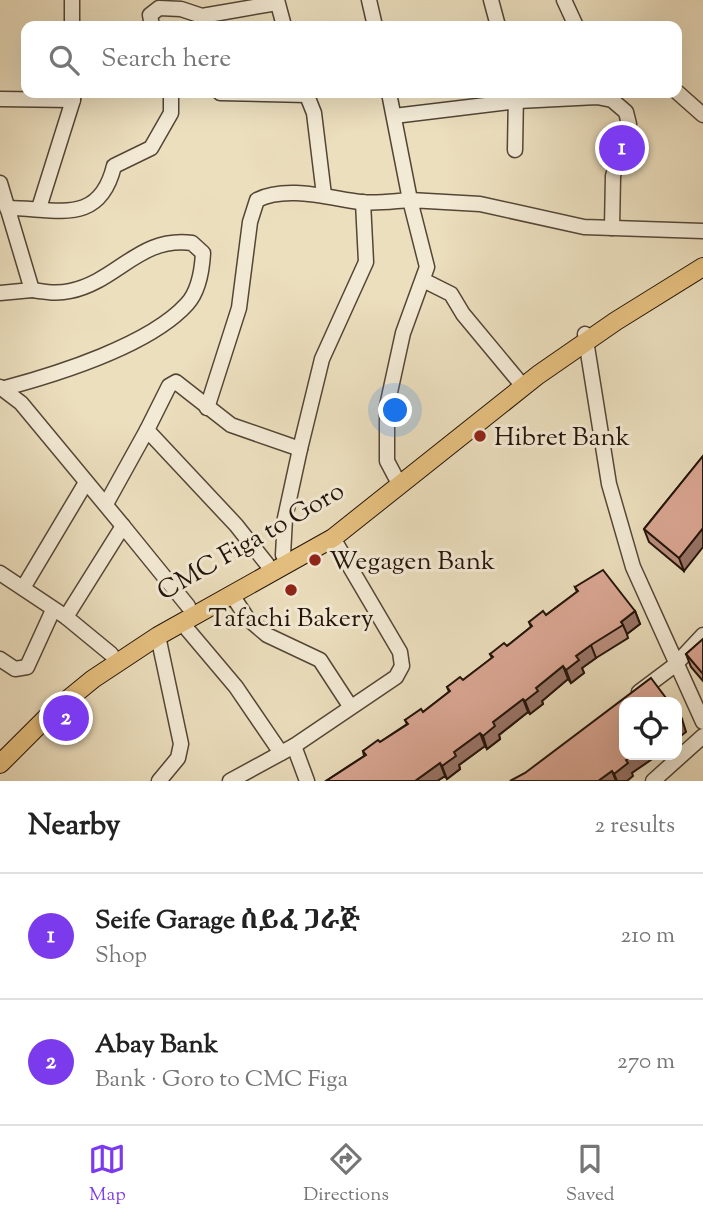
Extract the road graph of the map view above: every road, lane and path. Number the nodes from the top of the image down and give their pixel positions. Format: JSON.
{"nodes":[{"id":1,"x":72,"y":0,"type":"edge"},
{"id":2,"x":369,"y":0,"type":"edge"},
{"id":3,"x":491,"y":0,"type":"edge"},
{"id":4,"x":564,"y":0,"type":"edge"},
{"id":5,"x":277,"y":1,"type":"edge"},
{"id":6,"x":72,"y":21,"type":"edge"},
{"id":7,"x":151,"y":21,"type":"edge"},
{"id":8,"x":283,"y":21,"type":"edge"},
{"id":9,"x":374,"y":21,"type":"edge"},
{"id":10,"x":497,"y":21,"type":"edge"},
{"id":11,"x":574,"y":21,"type":"edge"},
{"id":12,"x":682,"y":96,"type":"edge"},
{"id":13,"x":24,"y":98,"type":"edge"},
{"id":14,"x":72,"y":98,"type":"edge"},
{"id":15,"x":171,"y":98,"type":"edge"},
{"id":16,"x":308,"y":98,"type":"edge"},
{"id":17,"x":390,"y":98,"type":"edge"},
{"id":18,"x":511,"y":98,"type":"edge"},
{"id":19,"x":517,"y":98,"type":"edge"},
{"id":20,"x":0,"y":99,"type":"edge"},
{"id":21,"x":623,"y":99,"type":"edge"},
{"id":22,"x":703,"y":115,"type":"edge"},
{"id":23,"x":394,"y":116,"type":"junction"},
{"id":24,"x":515,"y":150,"type":"dead end"},
{"id":25,"x":0,"y":183,"type":"edge"},
{"id":26,"x":324,"y":195,"type":"junction"},
{"id":27,"x":410,"y":200,"type":"junction"},
{"id":28,"x":363,"y":202,"type":"junction"},
{"id":29,"x":7,"y":208,"type":"junction"},
{"id":30,"x":39,"y":208,"type":"junction"},
{"id":31,"x":612,"y":228,"type":"junction"},
{"id":32,"x":703,"y":231,"type":"edge"},
{"id":33,"x":703,"y":257,"type":"edge"},
{"id":34,"x":703,"y":267,"type":"edge"},
{"id":35,"x":423,"y":280,"type":"junction"},
{"id":36,"x":32,"y":290,"type":"junction"},
{"id":37,"x":0,"y":293,"type":"edge"},
{"id":38,"x":586,"y":338,"type":"junction"},
{"id":39,"x":517,"y":379,"type":"junction"},
{"id":40,"x":2,"y":387,"type":"edge"},
{"id":41,"x":207,"y":408,"type":"junction"},
{"id":42,"x":147,"y":430,"type":"junction"},
{"id":43,"x":300,"y":449,"type":"junction"},
{"id":44,"x":396,"y":478,"type":"junction"},
{"id":45,"x":85,"y":484,"type":"junction"},
{"id":46,"x":106,"y":503,"type":"junction"},
{"id":47,"x":123,"y":526,"type":"junction"},
{"id":48,"x":333,"y":538,"type":"junction"},
{"id":49,"x":284,"y":555,"type":"junction"},
{"id":50,"x":267,"y":564,"type":"junction"},
{"id":51,"x":0,"y":573,"type":"edge"},
{"id":52,"x":23,"y":588,"type":"junction"},
{"id":53,"x":232,"y":595,"type":"junction"},
{"id":54,"x":59,"y":613,"type":"junction"},
{"id":55,"x":185,"y":615,"type":"junction"},
{"id":56,"x":703,"y":635,"type":"edge"},
{"id":57,"x":158,"y":636,"type":"junction"},
{"id":58,"x":111,"y":654,"type":"junction"},
{"id":59,"x":0,"y":659,"type":"edge"},
{"id":60,"x":675,"y":665,"type":"junction"},
{"id":61,"x":632,"y":697,"type":"edge"},
{"id":62,"x":350,"y":706,"type":"junction"},
{"id":63,"x":703,"y":722,"type":"edge"},
{"id":64,"x":703,"y":736,"type":"edge"},
{"id":65,"x":287,"y":750,"type":"junction"},
{"id":66,"x":0,"y":752,"type":"edge"},
{"id":67,"x":0,"y":764,"type":"edge"},
{"id":68,"x":159,"y":781,"type":"edge"},
{"id":69,"x":230,"y":781,"type":"edge"},
{"id":70,"x":307,"y":781,"type":"edge"},
{"id":71,"x":653,"y":781,"type":"edge"}],
"edges":[{"from":1,"to":6,"type":"street"},
{"from":2,"to":9,"type":"street"},
{"from":3,"to":10,"type":"street"},
{"from":4,"to":11,"type":"street"},
{"from":5,"to":7,"type":"street"},
{"from":5,"to":8,"type":"street"},
{"from":12,"to":22,"type":"street"},
{"from":13,"to":20,"type":"street"},
{"from":14,"to":30,"type":"street"},
{"from":15,"to":30,"type":"street"},
{"from":16,"to":26,"type":"street"},
{"from":17,"to":23,"type":"street"},
{"from":18,"to":23,"type":"street"},
{"from":19,"to":24,"type":"street"},
{"from":21,"to":31,"type":"street"},
{"from":23,"to":27,"type":"street"},
{"from":25,"to":29,"type":"street"},
{"from":26,"to":28,"type":"street"},
{"from":26,"to":41,"type":"street"},
{"from":27,"to":28,"type":"street"},
{"from":27,"to":31,"type":"street"},
{"from":27,"to":35,"type":"street"},
{"from":28,"to":43,"type":"street"},
{"from":29,"to":30,"type":"street"},
{"from":29,"to":36,"type":"street"},
{"from":31,"to":32,"type":"street"},
{"from":33,"to":38,"type":"main road","name":"CMC Figa to Goro"},
{"from":34,"to":38,"type":"main road"},
{"from":35,"to":39,"type":"street"},
{"from":35,"to":44,"type":"street"},
{"from":36,"to":37,"type":"street"},
{"from":36,"to":40,"type":"street"},
{"from":38,"to":39,"type":"main road","name":"CMC Figa to Goro"},
{"from":38,"to":48,"type":"main road"},
{"from":38,"to":60,"type":"street"},
{"from":39,"to":44,"type":"main road","name":"CMC Figa to Goro"},
{"from":40,"to":45,"type":"street"},
{"from":41,"to":42,"type":"street"},
{"from":41,"to":43,"type":"street"},
{"from":42,"to":46,"type":"street"},
{"from":42,"to":50,"type":"street"},
{"from":43,"to":49,"type":"street"},
{"from":44,"to":49,"type":"main road","name":"CMC Figa to Goro"},
{"from":45,"to":46,"type":"street"},
{"from":45,"to":52,"type":"street"},
{"from":46,"to":47,"type":"street"},
{"from":47,"to":54,"type":"street"},
{"from":47,"to":55,"type":"street"},
{"from":48,"to":53,"type":"main road"},
{"from":48,"to":62,"type":"street"},
{"from":49,"to":50,"type":"main road","name":"CMC Figa to Goro"},
{"from":50,"to":55,"type":"main road","name":"CMC Figa to Goro"},
{"from":51,"to":52,"type":"street"},
{"from":52,"to":54,"type":"street"},
{"from":53,"to":55,"type":"main road"},
{"from":53,"to":62,"type":"street"},
{"from":54,"to":58,"type":"street"},
{"from":54,"to":59,"type":"street"},
{"from":55,"to":57,"type":"main road"},
{"from":55,"to":58,"type":"main road","name":"CMC Figa to Goro"},
{"from":55,"to":65,"type":"street"},
{"from":56,"to":60,"type":"street"},
{"from":57,"to":67,"type":"main road"},
{"from":57,"to":68,"type":"street"},
{"from":58,"to":66,"type":"main road","name":"CMC Figa to Goro"},
{"from":60,"to":61,"type":"street"},
{"from":60,"to":63,"type":"street"},
{"from":62,"to":65,"type":"street"},
{"from":64,"to":71,"type":"street"},
{"from":65,"to":69,"type":"street"},
{"from":65,"to":70,"type":"street"}]}
